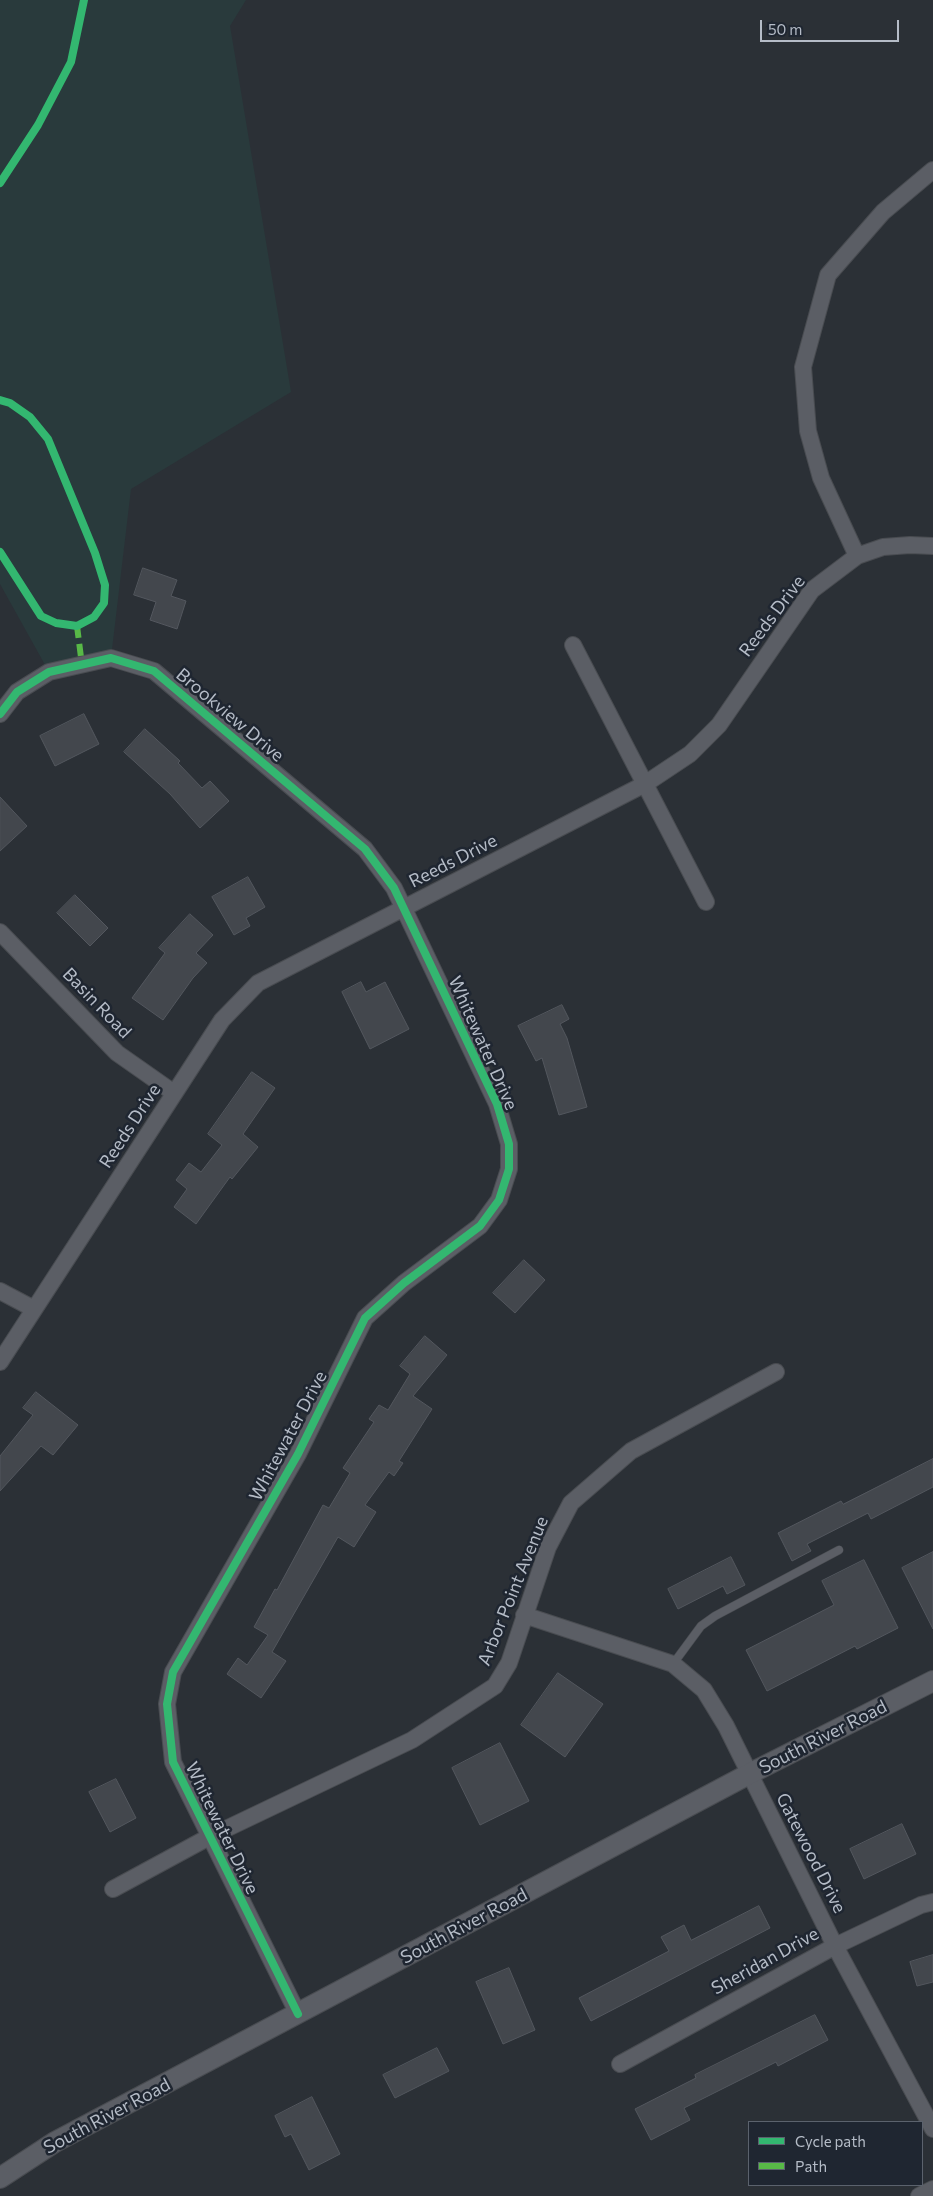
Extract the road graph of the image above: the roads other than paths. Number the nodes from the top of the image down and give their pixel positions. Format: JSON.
{"nodes":[{"id":1,"x":933,"y":170,"type":"edge"},
{"id":2,"x":933,"y":546,"type":"edge"},
{"id":3,"x":857,"y":556,"type":"junction"},
{"id":4,"x":573,"y":645,"type":"dead end"},
{"id":5,"x":0,"y":714,"type":"edge"},
{"id":6,"x":645,"y":784,"type":"junction"},
{"id":7,"x":706,"y":902,"type":"dead end"},
{"id":8,"x":404,"y":909,"type":"junction"},
{"id":9,"x":0,"y":932,"type":"edge"},
{"id":10,"x":174,"y":1094,"type":"junction"},
{"id":11,"x":0,"y":1291,"type":"edge"},
{"id":12,"x":34,"y":1309,"type":"junction"},
{"id":13,"x":0,"y":1362,"type":"edge"},
{"id":14,"x":776,"y":1372,"type":"dead end"},
{"id":15,"x":839,"y":1550,"type":"dead end"},
{"id":16,"x":524,"y":1615,"type":"junction"},
{"id":17,"x":673,"y":1664,"type":"junction"},
{"id":18,"x":933,"y":1681,"type":"edge"},
{"id":19,"x":749,"y":1774,"type":"junction"},
{"id":20,"x":210,"y":1837,"type":"junction"},
{"id":21,"x":113,"y":1889,"type":"dead end"},
{"id":22,"x":933,"y":1902,"type":"edge"},
{"id":23,"x":835,"y":1946,"type":"junction"},
{"id":24,"x":298,"y":2014,"type":"junction"},
{"id":25,"x":620,"y":2064,"type":"dead end"},
{"id":26,"x":933,"y":2128,"type":"edge"},
{"id":27,"x":0,"y":2178,"type":"edge"},
{"id":28,"x":933,"y":2189,"type":"edge"},
{"id":29,"x":919,"y":2196,"type":"edge"}],
"edges":[{"from":1,"to":3,"type":"street"},
{"from":2,"to":3,"type":"street","name":"Reeds Drive"},
{"from":3,"to":6,"type":"street","name":"Reeds Drive"},
{"from":4,"to":6,"type":"street"},
{"from":5,"to":8,"type":"street","name":"Brookview Drive"},
{"from":6,"to":7,"type":"street"},
{"from":6,"to":8,"type":"street","name":"Reeds Drive"},
{"from":8,"to":10,"type":"street","name":"Reeds Drive"},
{"from":8,"to":20,"type":"street","name":"Whitewater Drive"},
{"from":9,"to":10,"type":"street","name":"Basin Road"},
{"from":10,"to":12,"type":"street","name":"Reeds Drive"},
{"from":11,"to":12,"type":"street"},
{"from":12,"to":13,"type":"street","name":"Reeds Drive"},
{"from":14,"to":16,"type":"street","name":"Arbor Point Avenue"},
{"from":15,"to":17,"type":"lane"},
{"from":16,"to":17,"type":"street","name":"Gatewood Drive"},
{"from":16,"to":20,"type":"street","name":"Arbor Point Avenue"},
{"from":17,"to":19,"type":"street","name":"Gatewood Drive"},
{"from":18,"to":19,"type":"street","name":"South River Road"},
{"from":19,"to":23,"type":"street","name":"Gatewood Drive"},
{"from":19,"to":24,"type":"street","name":"South River Road"},
{"from":20,"to":21,"type":"street","name":"Arbor Point Avenue"},
{"from":20,"to":24,"type":"street","name":"Whitewater Drive"},
{"from":22,"to":23,"type":"street","name":"Sheridan Drive"},
{"from":23,"to":25,"type":"street","name":"Sheridan Drive"},
{"from":23,"to":26,"type":"street","name":"Gatewood Drive"},
{"from":24,"to":27,"type":"street","name":"South River Road"},
{"from":28,"to":29,"type":"street"}]}
